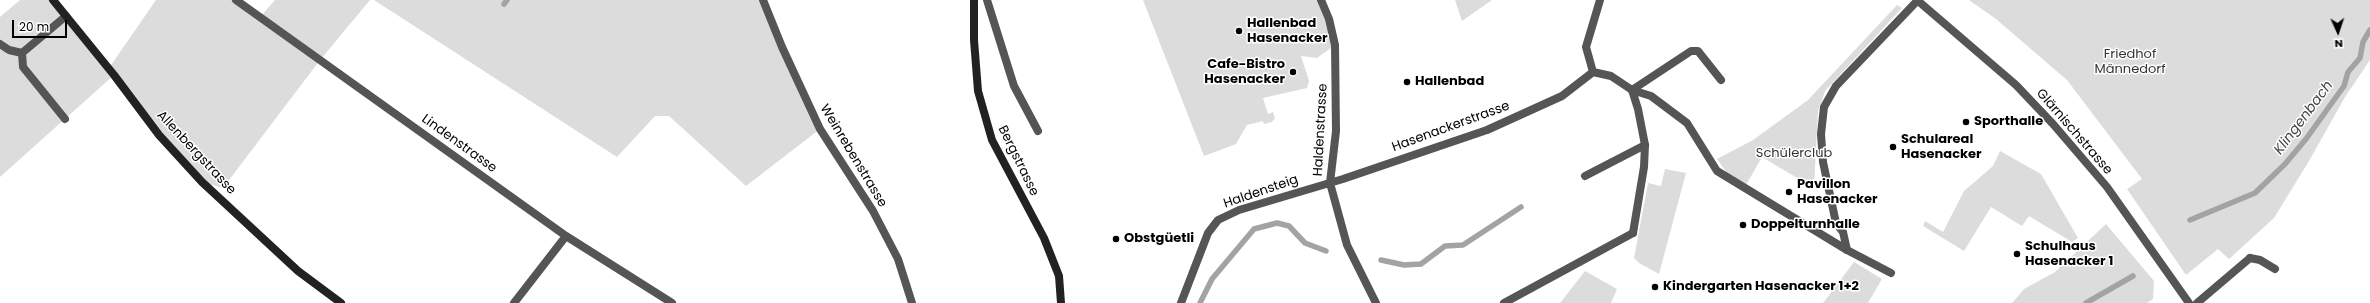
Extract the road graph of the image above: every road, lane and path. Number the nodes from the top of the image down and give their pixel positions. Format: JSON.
{"nodes":[{"id":1,"x":53,"y":0,"type":"edge"},
{"id":2,"x":236,"y":0,"type":"edge"},
{"id":3,"x":763,"y":0,"type":"edge"},
{"id":4,"x":974,"y":0,"type":"edge"},
{"id":5,"x":987,"y":0,"type":"edge"},
{"id":6,"x":1321,"y":0,"type":"edge"},
{"id":7,"x":1600,"y":0,"type":"edge"},
{"id":8,"x":1917,"y":0,"type":"edge"},
{"id":9,"x":66,"y":16,"type":"junction"},
{"id":10,"x":0,"y":44,"type":"edge"},
{"id":11,"x":22,"y":53,"type":"junction"},
{"id":12,"x":1593,"y":72,"type":"junction"},
{"id":13,"x":1721,"y":80,"type":"dead end"},
{"id":14,"x":1632,"y":90,"type":"junction"},
{"id":15,"x":65,"y":119,"type":"dead end"},
{"id":16,"x":1038,"y":131,"type":"dead end"},
{"id":17,"x":1645,"y":145,"type":"junction"},
{"id":18,"x":1585,"y":176,"type":"dead end"},
{"id":19,"x":1330,"y":183,"type":"junction"},
{"id":20,"x":566,"y":236,"type":"junction"},
{"id":21,"x":1847,"y":250,"type":"junction"},
{"id":22,"x":2275,"y":269,"type":"dead end"},
{"id":23,"x":1891,"y":273,"type":"dead end"},
{"id":24,"x":342,"y":303,"type":"edge"},
{"id":25,"x":514,"y":303,"type":"edge"},
{"id":26,"x":672,"y":303,"type":"edge"},
{"id":27,"x":912,"y":303,"type":"edge"},
{"id":28,"x":1061,"y":303,"type":"edge"},
{"id":29,"x":1181,"y":303,"type":"edge"},
{"id":30,"x":1376,"y":303,"type":"edge"},
{"id":31,"x":1504,"y":303,"type":"edge"},
{"id":32,"x":2189,"y":303,"type":"edge"},
{"id":33,"x":2197,"y":303,"type":"edge"}],
"edges":[{"from":1,"to":9,"type":"street","name":"Allenbergstrasse"},
{"from":2,"to":20,"type":"street","name":"Lindenstrasse"},
{"from":3,"to":27,"type":"street","name":"Weinrebenstrasse"},
{"from":4,"to":28,"type":"street","name":"Bergstrasse"},
{"from":5,"to":16,"type":"street"},
{"from":6,"to":19,"type":"street","name":"Haldenstrasse"},
{"from":7,"to":12,"type":"street"},
{"from":8,"to":21,"type":"street"},
{"from":8,"to":32,"type":"street","name":"Glärnischstrasse"},
{"from":9,"to":11,"type":"street"},
{"from":9,"to":24,"type":"street","name":"Allenbergstrasse"},
{"from":10,"to":11,"type":"street"},
{"from":11,"to":15,"type":"street"},
{"from":12,"to":14,"type":"street"},
{"from":12,"to":19,"type":"street","name":"Hasenackerstrasse"},
{"from":13,"to":14,"type":"street"},
{"from":14,"to":17,"type":"street"},
{"from":14,"to":21,"type":"street"},
{"from":17,"to":18,"type":"street"},
{"from":17,"to":31,"type":"street"},
{"from":19,"to":29,"type":"street","name":"Haldensteig"},
{"from":19,"to":30,"type":"street","name":"Haldenstrasse"},
{"from":20,"to":25,"type":"street"},
{"from":20,"to":26,"type":"street","name":"Lindenstrasse"},
{"from":21,"to":23,"type":"street"},
{"from":22,"to":33,"type":"street"}]}
